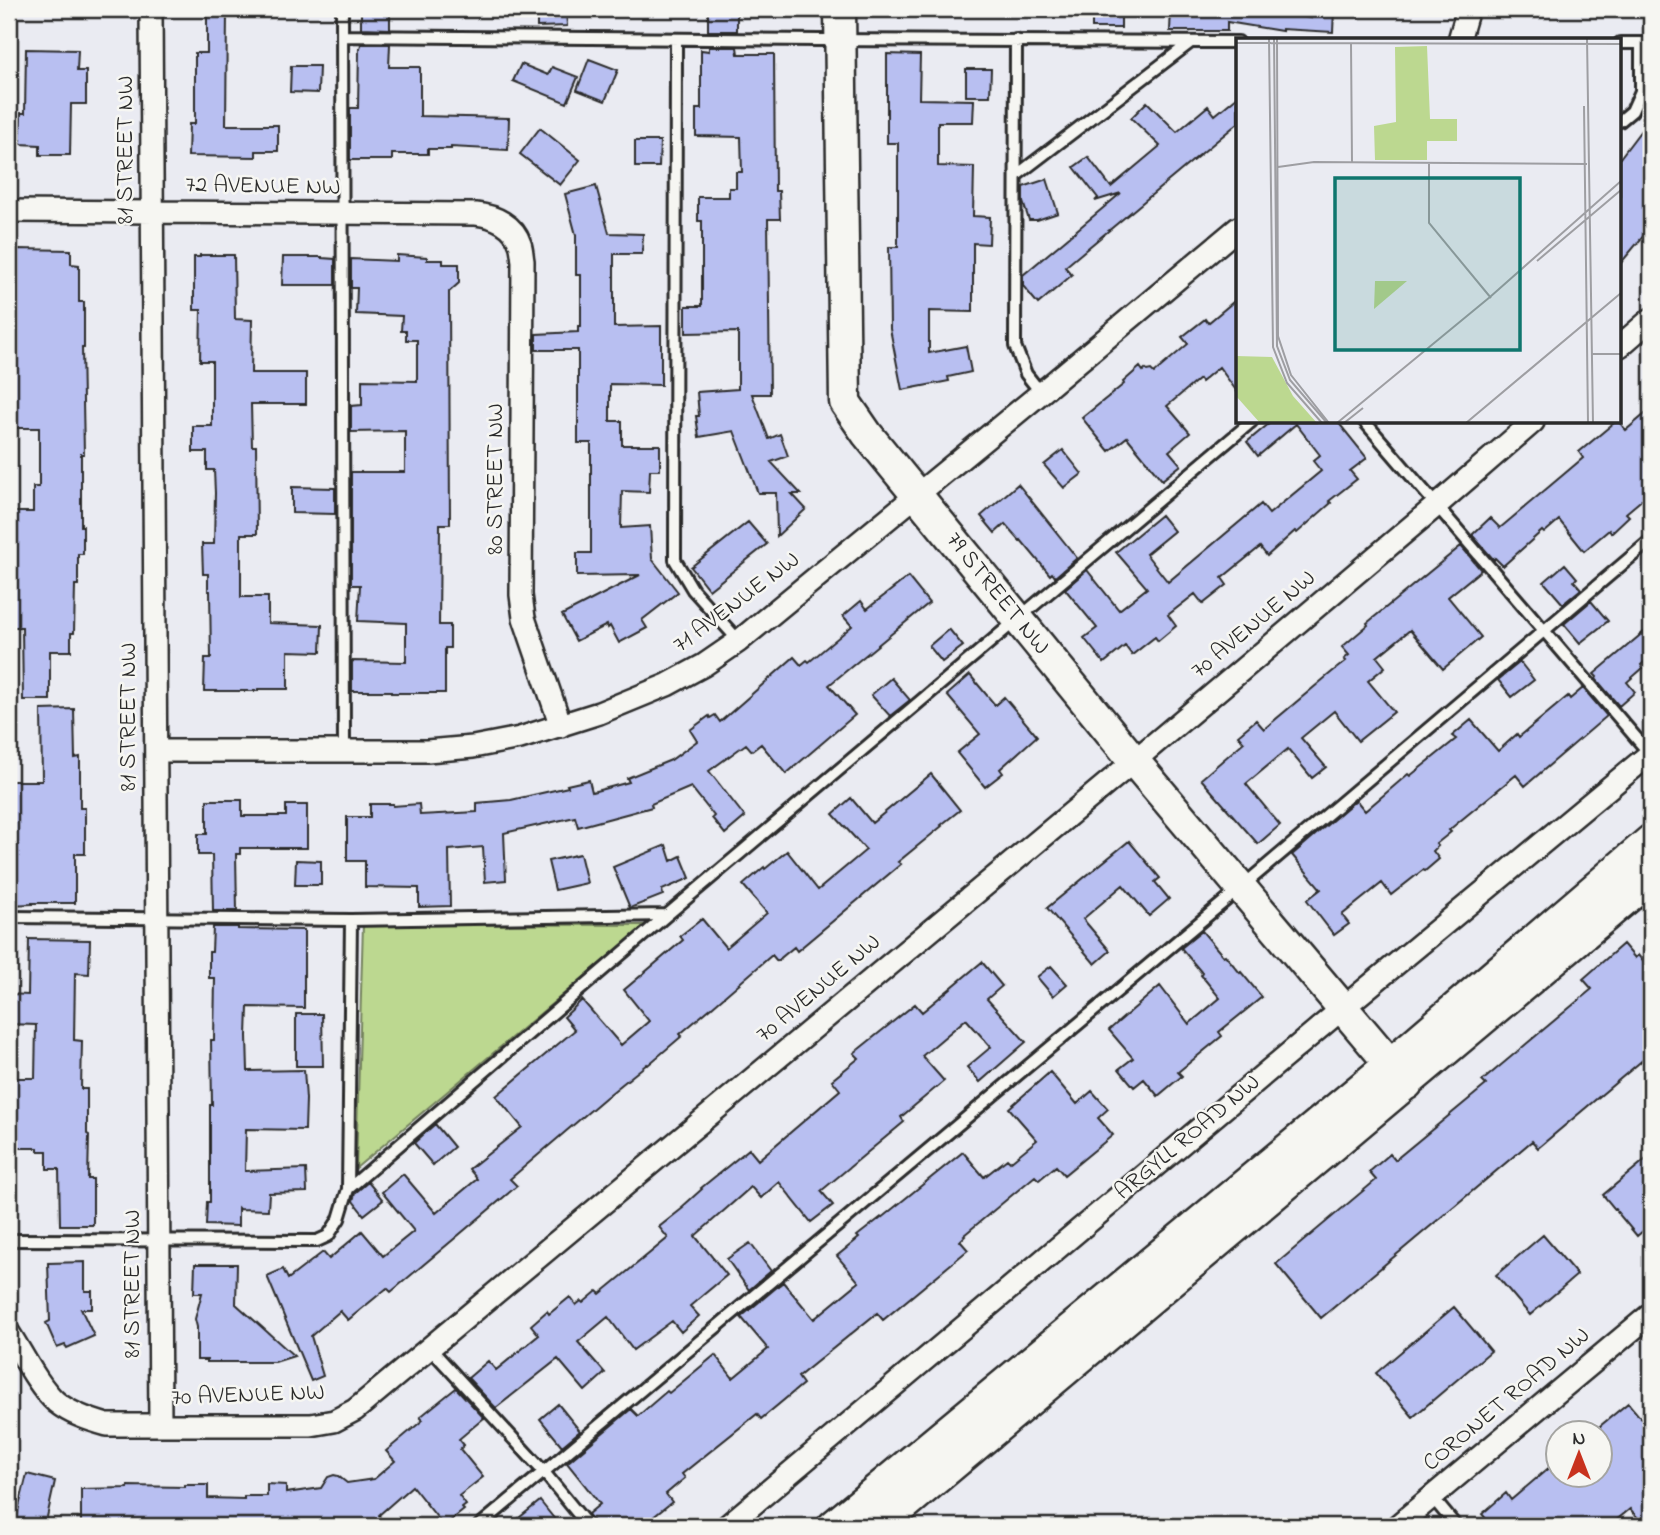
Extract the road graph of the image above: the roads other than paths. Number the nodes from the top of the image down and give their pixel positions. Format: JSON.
{"nodes":[{"id":1,"x":151,"y":9,"type":"edge"},
{"id":2,"x":342,"y":9,"type":"edge"},
{"id":3,"x":840,"y":9,"type":"edge"},
{"id":4,"x":1468,"y":9,"type":"edge"},
{"id":5,"x":343,"y":36,"type":"junction"},
{"id":6,"x":1460,"y":38,"type":"edge"},
{"id":7,"x":676,"y":39,"type":"junction"},
{"id":8,"x":840,"y":40,"type":"junction"},
{"id":9,"x":1016,"y":40,"type":"junction"},
{"id":10,"x":1191,"y":42,"type":"junction"},
{"id":11,"x":1236,"y":42,"type":"edge"},
{"id":12,"x":1622,"y":43,"type":"edge"},
{"id":13,"x":1646,"y":43,"type":"edge"},
{"id":14,"x":1622,"y":119,"type":"edge"},
{"id":15,"x":1017,"y":175,"type":"junction"},
{"id":16,"x":9,"y":211,"type":"edge"},
{"id":17,"x":152,"y":212,"type":"junction"},
{"id":18,"x":342,"y":215,"type":"junction"},
{"id":19,"x":512,"y":229,"type":"joint"},
{"id":20,"x":1236,"y":230,"type":"edge"},
{"id":21,"x":1651,"y":319,"type":"edge"},
{"id":22,"x":1622,"y":344,"type":"edge"},
{"id":23,"x":1041,"y":393,"type":"junction"},
{"id":24,"x":1249,"y":424,"type":"edge"},
{"id":25,"x":1367,"y":424,"type":"edge"},
{"id":26,"x":1531,"y":424,"type":"edge"},
{"id":27,"x":916,"y":494,"type":"junction"},
{"id":28,"x":1437,"y":505,"type":"junction"},
{"id":29,"x":1651,"y":540,"type":"edge"},
{"id":30,"x":1017,"y":620,"type":"junction"},
{"id":31,"x":1543,"y":631,"type":"junction"},
{"id":32,"x":739,"y":641,"type":"junction"},
{"id":33,"x":561,"y":726,"type":"junction"},
{"id":34,"x":156,"y":751,"type":"junction"},
{"id":35,"x":344,"y":751,"type":"junction"},
{"id":36,"x":1651,"y":753,"type":"edge"},
{"id":37,"x":1134,"y":761,"type":"junction"},
{"id":38,"x":1651,"y":840,"type":"edge"},
{"id":39,"x":1651,"y":878,"type":"edge"},
{"id":40,"x":1240,"y":888,"type":"junction"},
{"id":41,"x":667,"y":915,"type":"junction"},
{"id":42,"x":9,"y":917,"type":"edge"},
{"id":43,"x":157,"y":918,"type":"junction"},
{"id":44,"x":351,"y":920,"type":"junction"},
{"id":45,"x":1343,"y":1008,"type":"junction"},
{"id":46,"x":1398,"y":1074,"type":"junction"},
{"id":47,"x":348,"y":1189,"type":"junction"},
{"id":48,"x":160,"y":1239,"type":"junction"},
{"id":49,"x":9,"y":1240,"type":"edge"},
{"id":50,"x":1651,"y":1314,"type":"edge"},
{"id":51,"x":9,"y":1333,"type":"edge"},
{"id":52,"x":430,"y":1348,"type":"junction"},
{"id":53,"x":160,"y":1425,"type":"junction"},
{"id":54,"x":543,"y":1471,"type":"junction"},
{"id":55,"x":1432,"y":1497,"type":"junction"},
{"id":56,"x":478,"y":1526,"type":"edge"},
{"id":57,"x":588,"y":1526,"type":"edge"},
{"id":58,"x":727,"y":1526,"type":"edge"},
{"id":59,"x":833,"y":1526,"type":"edge"},
{"id":60,"x":880,"y":1526,"type":"edge"},
{"id":61,"x":1397,"y":1526,"type":"edge"},
{"id":62,"x":1456,"y":1526,"type":"edge"}],
"edges":[{"from":1,"to":17,"type":"street","name":"81 STREET NW"},
{"from":2,"to":5,"type":"lane"},
{"from":3,"to":8,"type":"main road","name":"79 STREET NW"},
{"from":4,"to":6,"type":"street"},
{"from":5,"to":7,"type":"lane"},
{"from":5,"to":18,"type":"lane"},
{"from":7,"to":8,"type":"lane"},
{"from":7,"to":32,"type":"lane"},
{"from":8,"to":9,"type":"lane"},
{"from":8,"to":27,"type":"main road","name":"79 STREET NW"},
{"from":9,"to":10,"type":"lane"},
{"from":9,"to":15,"type":"lane"},
{"from":10,"to":11,"type":"lane"},
{"from":10,"to":15,"type":"lane"},
{"from":12,"to":13,"type":"lane"},
{"from":13,"to":14,"type":"lane"},
{"from":15,"to":23,"type":"lane"},
{"from":16,"to":17,"type":"street","name":"72 AVENUE NW"},
{"from":17,"to":18,"type":"street","name":"72 AVENUE NW"},
{"from":17,"to":34,"type":"street","name":"81 STREET NW"},
{"from":18,"to":19,"type":"street","name":"72 AVENUE NW"},
{"from":18,"to":35,"type":"lane"},
{"from":19,"to":33,"type":"street","name":"80 STREET NW"},
{"from":20,"to":23,"type":"street","name":"71 AVENUE NW"},
{"from":21,"to":22,"type":"street"},
{"from":23,"to":27,"type":"street","name":"71 AVENUE NW"},
{"from":24,"to":30,"type":"lane"},
{"from":25,"to":28,"type":"lane"},
{"from":26,"to":28,"type":"street","name":"70 AVENUE NW"},
{"from":27,"to":30,"type":"main road","name":"79 STREET NW"},
{"from":27,"to":32,"type":"street","name":"71 AVENUE NW"},
{"from":28,"to":31,"type":"lane"},
{"from":28,"to":37,"type":"street","name":"70 AVENUE NW"},
{"from":29,"to":31,"type":"lane"},
{"from":30,"to":37,"type":"main road","name":"79 STREET NW"},
{"from":30,"to":41,"type":"lane"},
{"from":31,"to":36,"type":"lane"},
{"from":31,"to":40,"type":"lane"},
{"from":32,"to":33,"type":"street","name":"71 AVENUE NW"},
{"from":33,"to":35,"type":"street","name":"71 AVENUE NW"},
{"from":34,"to":35,"type":"street","name":"71 AVENUE NW"},
{"from":34,"to":43,"type":"street","name":"81 STREET NW"},
{"from":36,"to":45,"type":"street","name":"ARGYLL ROAD NW"},
{"from":37,"to":40,"type":"main road","name":"79 STREET NW"},
{"from":37,"to":52,"type":"street","name":"70 AVENUE NW"},
{"from":38,"to":46,"type":"main road"},
{"from":39,"to":46,"type":"main road"},
{"from":40,"to":45,"type":"main road","name":"79 STREET NW"},
{"from":40,"to":54,"type":"lane"},
{"from":41,"to":44,"type":"lane"},
{"from":41,"to":47,"type":"lane"},
{"from":42,"to":43,"type":"lane"},
{"from":43,"to":44,"type":"lane"},
{"from":43,"to":48,"type":"street","name":"81 STREET NW"},
{"from":44,"to":47,"type":"lane"},
{"from":45,"to":46,"type":"main road","name":"79 STREET NW"},
{"from":45,"to":58,"type":"street","name":"ARGYLL ROAD NW"},
{"from":46,"to":59,"type":"main road"},
{"from":46,"to":60,"type":"main road"},
{"from":47,"to":48,"type":"lane"},
{"from":48,"to":49,"type":"lane"},
{"from":48,"to":53,"type":"street","name":"81 STREET NW"},
{"from":50,"to":55,"type":"street","name":"CORONET ROAD NW"},
{"from":51,"to":53,"type":"street","name":"70 AVENUE NW"},
{"from":52,"to":53,"type":"street","name":"70 AVENUE NW"},
{"from":52,"to":54,"type":"lane"},
{"from":54,"to":56,"type":"lane"},
{"from":54,"to":57,"type":"lane"},
{"from":55,"to":61,"type":"street","name":"CORONET ROAD NW"},
{"from":55,"to":62,"type":"lane"}]}
